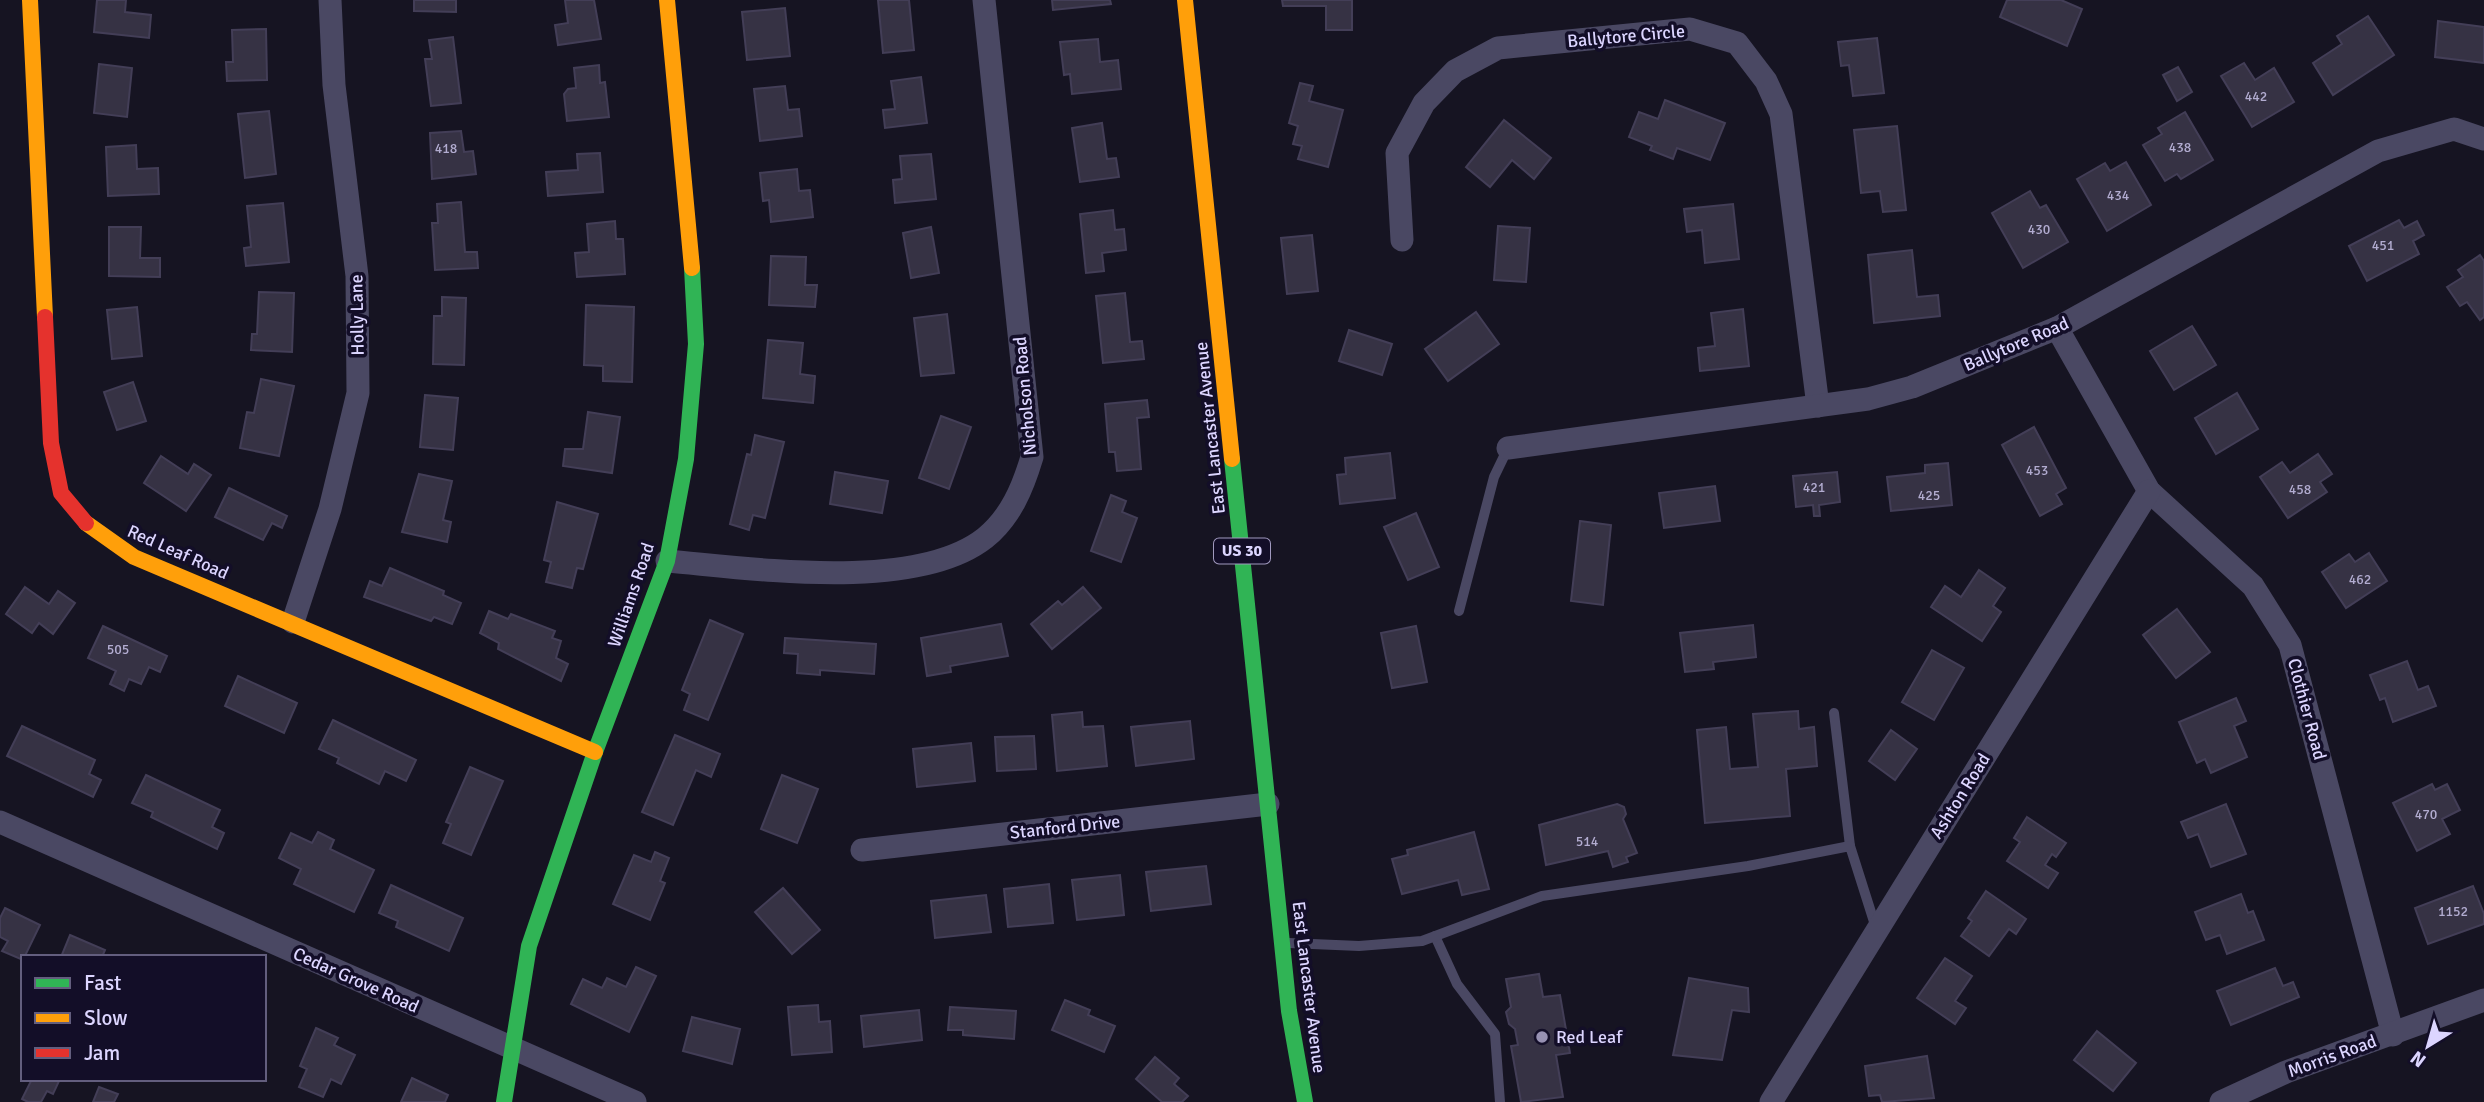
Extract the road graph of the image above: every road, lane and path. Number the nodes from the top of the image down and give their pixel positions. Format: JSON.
{"nodes":[{"id":1,"x":30,"y":0,"type":"edge"},
{"id":2,"x":330,"y":0,"type":"edge"},
{"id":3,"x":667,"y":0,"type":"edge"},
{"id":4,"x":984,"y":0,"type":"edge"},
{"id":5,"x":1185,"y":0,"type":"edge"},
{"id":6,"x":2484,"y":139,"type":"edge"},
{"id":7,"x":1402,"y":240,"type":"dead end"},
{"id":8,"x":2057,"y":328,"type":"junction"},
{"id":9,"x":1818,"y":406,"type":"junction"},
{"id":10,"x":1508,"y":448,"type":"joint"},
{"id":11,"x":2149,"y":491,"type":"junction"},
{"id":12,"x":667,"y":561,"type":"junction"},
{"id":13,"x":1459,"y":611,"type":"dead end"},
{"id":14,"x":293,"y":622,"type":"junction"},
{"id":15,"x":1834,"y":713,"type":"dead end"},
{"id":16,"x":595,"y":752,"type":"junction"},
{"id":17,"x":1268,"y":804,"type":"junction"},
{"id":18,"x":0,"y":822,"type":"edge"},
{"id":19,"x":1850,"y":846,"type":"junction"},
{"id":20,"x":862,"y":850,"type":"dead end"},
{"id":21,"x":1877,"y":931,"type":"junction"},
{"id":22,"x":1435,"y":936,"type":"junction"},
{"id":23,"x":1282,"y":943,"type":"junction"},
{"id":24,"x":2484,"y":1000,"type":"edge"},
{"id":25,"x":2393,"y":1035,"type":"junction"},
{"id":26,"x":511,"y":1049,"type":"junction"},
{"id":27,"x":503,"y":1102,"type":"edge"},
{"id":28,"x":635,"y":1102,"type":"edge"},
{"id":29,"x":1305,"y":1102,"type":"edge"},
{"id":30,"x":1500,"y":1102,"type":"edge"},
{"id":31,"x":1771,"y":1102,"type":"edge"},
{"id":32,"x":2221,"y":1102,"type":"edge"}],
"edges":[{"from":1,"to":14,"type":"main road","name":"Red Leaf Road"},
{"from":2,"to":14,"type":"street","name":"Holly Lane"},
{"from":3,"to":12,"type":"main road","name":"Williams Road"},
{"from":4,"to":12,"type":"street","name":"Nicholson Road"},
{"from":5,"to":17,"type":"main road","name":"East Lancaster Avenue","number":"US 30"},
{"from":6,"to":8,"type":"street","name":"Ballytore Road"},
{"from":7,"to":9,"type":"street","name":"Ballytore Circle"},
{"from":8,"to":9,"type":"street","name":"Ballytore Road"},
{"from":8,"to":11,"type":"street","name":"Clothier Road"},
{"from":9,"to":10,"type":"street","name":"Ballytore Road"},
{"from":10,"to":13,"type":"lane"},
{"from":11,"to":21,"type":"street","name":"Ashton Road"},
{"from":11,"to":25,"type":"street","name":"Clothier Road"},
{"from":12,"to":16,"type":"main road","name":"Williams Road"},
{"from":14,"to":16,"type":"main road","name":"Red Leaf Road"},
{"from":15,"to":19,"type":"lane"},
{"from":16,"to":26,"type":"main road","name":"Williams Road"},
{"from":17,"to":20,"type":"street","name":"Stanford Drive"},
{"from":17,"to":23,"type":"main road","name":"East Lancaster Avenue","number":"US 30"},
{"from":18,"to":26,"type":"street","name":"Cedar Grove Road"},
{"from":19,"to":21,"type":"lane"},
{"from":19,"to":22,"type":"lane"},
{"from":21,"to":31,"type":"street","name":"Ashton Road"},
{"from":22,"to":23,"type":"lane"},
{"from":22,"to":30,"type":"lane"},
{"from":23,"to":29,"type":"main road","name":"East Lancaster Avenue","number":"US 30"},
{"from":24,"to":25,"type":"street","name":"Morris Road"},
{"from":25,"to":32,"type":"street","name":"Morris Road"},
{"from":26,"to":27,"type":"main road","name":"Williams Road"},
{"from":26,"to":28,"type":"street","name":"Cedar Grove Road"}]}
